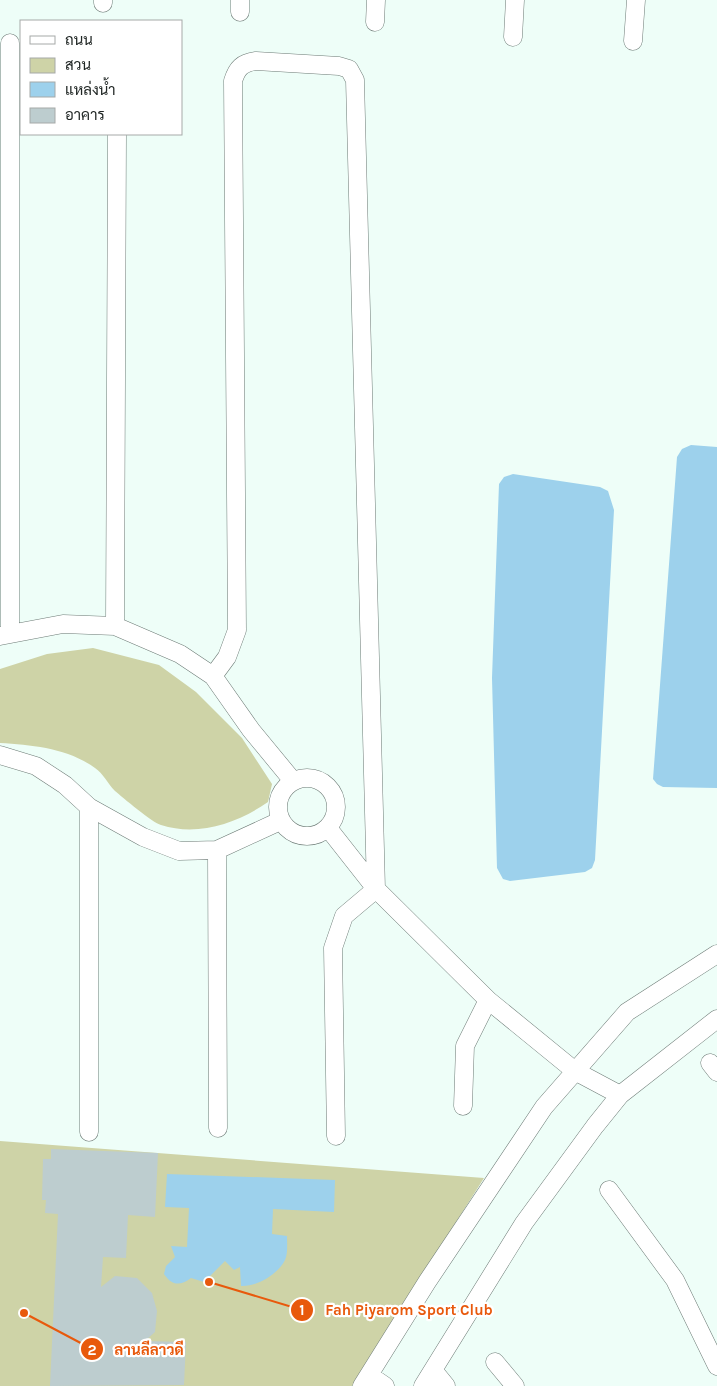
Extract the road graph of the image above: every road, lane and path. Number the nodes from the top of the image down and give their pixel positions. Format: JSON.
{"nodes":[{"id":1,"x":376,"y":0,"type":"edge"},
{"id":2,"x":515,"y":0,"type":"edge"},
{"id":3,"x":636,"y":0,"type":"edge"},
{"id":4,"x":375,"y":22,"type":"dead end"},
{"id":5,"x":513,"y":38,"type":"dead end"},
{"id":6,"x":633,"y":41,"type":"dead end"},
{"id":7,"x":10,"y":43,"type":"edge"},
{"id":8,"x":117,"y":135,"type":"edge"},
{"id":9,"x":115,"y":626,"type":"junction"},
{"id":10,"x":5,"y":635,"type":"edge"},
{"id":11,"x":213,"y":676,"type":"junction"},
{"id":12,"x":0,"y":755,"type":"edge"},
{"id":13,"x":293,"y":781,"type":"junction"},
{"id":14,"x":89,"y":807,"type":"junction"},
{"id":15,"x":280,"y":822,"type":"junction"},
{"id":16,"x":328,"y":828,"type":"junction"},
{"id":17,"x":217,"y":850,"type":"junction"},
{"id":18,"x":376,"y":889,"type":"junction"},
{"id":19,"x":717,"y":954,"type":"edge"},
{"id":20,"x":488,"y":1000,"type":"junction"},
{"id":21,"x":717,"y":1019,"type":"edge"},
{"id":22,"x":575,"y":1071,"type":"junction"},
{"id":23,"x":620,"y":1095,"type":"junction"},
{"id":24,"x":463,"y":1106,"type":"dead end"},
{"id":25,"x":218,"y":1128,"type":"dead end"},
{"id":26,"x":90,"y":1132,"type":"dead end"},
{"id":27,"x":336,"y":1136,"type":"dead end"},
{"id":28,"x":608,"y":1190,"type":"dead end"},
{"id":29,"x":495,"y":1362,"type":"dead end"},
{"id":30,"x":717,"y":1366,"type":"edge"},
{"id":31,"x":432,"y":1370,"type":"junction"},
{"id":32,"x":365,"y":1380,"type":"edge"},
{"id":33,"x":385,"y":1386,"type":"edge"},
{"id":34,"x":423,"y":1386,"type":"edge"},
{"id":35,"x":446,"y":1386,"type":"edge"},
{"id":36,"x":515,"y":1386,"type":"edge"}],
"edges":[{"from":1,"to":4,"type":"street"},
{"from":2,"to":5,"type":"street"},
{"from":3,"to":6,"type":"street"},
{"from":7,"to":10,"type":"street"},
{"from":8,"to":9,"type":"street"},
{"from":9,"to":10,"type":"street"},
{"from":9,"to":11,"type":"street"},
{"from":11,"to":13,"type":"street"},
{"from":11,"to":18,"type":"street"},
{"from":12,"to":14,"type":"street"},
{"from":13,"to":15,"type":"street"},
{"from":13,"to":16,"type":"street"},
{"from":14,"to":17,"type":"street"},
{"from":14,"to":26,"type":"street"},
{"from":15,"to":16,"type":"street"},
{"from":15,"to":17,"type":"street"},
{"from":16,"to":18,"type":"street"},
{"from":17,"to":25,"type":"street"},
{"from":18,"to":20,"type":"street"},
{"from":18,"to":27,"type":"street"},
{"from":19,"to":22,"type":"street"},
{"from":20,"to":22,"type":"street"},
{"from":20,"to":24,"type":"street"},
{"from":21,"to":23,"type":"street"},
{"from":22,"to":23,"type":"street"},
{"from":22,"to":32,"type":"street"},
{"from":23,"to":31,"type":"street"},
{"from":28,"to":30,"type":"street"},
{"from":29,"to":36,"type":"street"},
{"from":31,"to":34,"type":"street"},
{"from":31,"to":35,"type":"street"},
{"from":32,"to":33,"type":"street"}]}
